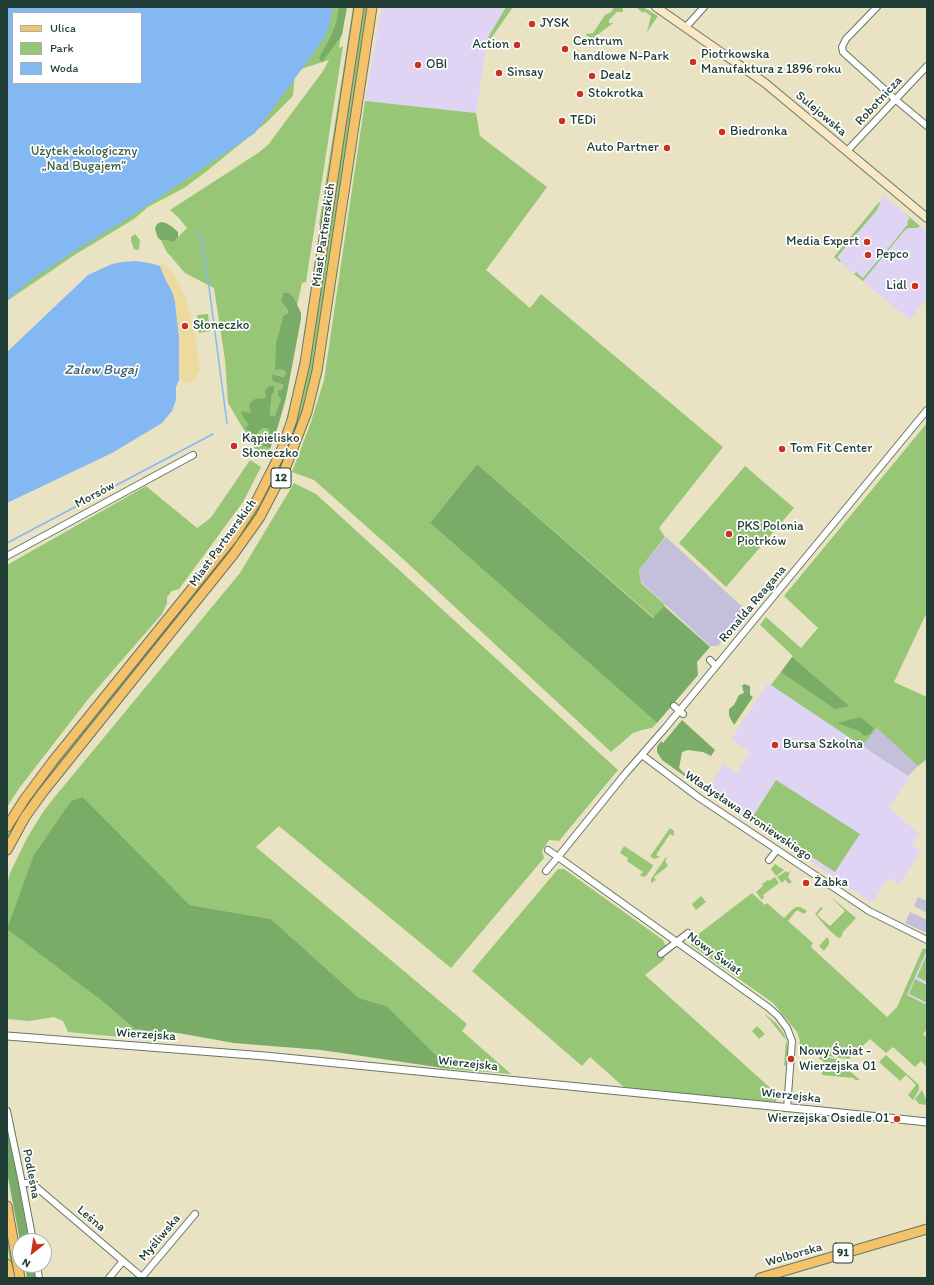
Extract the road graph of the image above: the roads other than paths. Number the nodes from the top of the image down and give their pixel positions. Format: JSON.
{"nodes":[{"id":1,"x":359,"y":7,"type":"edge"},
{"id":2,"x":372,"y":7,"type":"edge"},
{"id":3,"x":656,"y":7,"type":"edge"},
{"id":4,"x":704,"y":7,"type":"edge"},
{"id":5,"x":877,"y":7,"type":"edge"},
{"id":6,"x":686,"y":27,"type":"junction"},
{"id":7,"x":927,"y":66,"type":"edge"},
{"id":8,"x":896,"y":100,"type":"junction"},
{"id":9,"x":927,"y":126,"type":"edge"},
{"id":10,"x":847,"y":151,"type":"junction"},
{"id":11,"x":926,"y":215,"type":"edge"},
{"id":12,"x":927,"y":410,"type":"edge"},
{"id":13,"x":194,"y":455,"type":"dead end"},
{"id":14,"x":7,"y":556,"type":"edge"},
{"id":15,"x":710,"y":660,"type":"dead end"},
{"id":16,"x":716,"y":666,"type":"junction"},
{"id":17,"x":674,"y":706,"type":"dead end"},
{"id":18,"x":681,"y":712,"type":"junction"},
{"id":19,"x":642,"y":755,"type":"junction"},
{"id":20,"x":7,"y":827,"type":"edge"},
{"id":21,"x":7,"y":850,"type":"edge"},
{"id":22,"x":548,"y":850,"type":"dead end"},
{"id":23,"x":777,"y":850,"type":"junction"},
{"id":24,"x":558,"y":857,"type":"junction"},
{"id":25,"x":769,"y":860,"type":"dead end"},
{"id":26,"x":546,"y":871,"type":"dead end"},
{"id":27,"x":688,"y":933,"type":"dead end"},
{"id":28,"x":927,"y":940,"type":"edge"},
{"id":29,"x":677,"y":941,"type":"junction"},
{"id":30,"x":662,"y":954,"type":"dead end"},
{"id":31,"x":7,"y":1036,"type":"edge"},
{"id":32,"x":787,"y":1108,"type":"junction"},
{"id":33,"x":7,"y":1110,"type":"edge"},
{"id":34,"x":927,"y":1122,"type":"edge"},
{"id":35,"x":22,"y":1183,"type":"junction"},
{"id":36,"x":7,"y":1206,"type":"edge"},
{"id":37,"x":195,"y":1214,"type":"dead end"},
{"id":38,"x":927,"y":1229,"type":"edge"},
{"id":39,"x":31,"y":1233,"type":"edge"},
{"id":40,"x":123,"y":1261,"type":"junction"},
{"id":41,"x":7,"y":1264,"type":"edge"},
{"id":42,"x":143,"y":1277,"type":"edge"},
{"id":43,"x":10,"y":1278,"type":"edge"},
{"id":44,"x":20,"y":1278,"type":"edge"},
{"id":45,"x":109,"y":1278,"type":"edge"},
{"id":46,"x":760,"y":1278,"type":"edge"}],
"edges":[{"from":1,"to":20,"type":"main road","name":"Miast Partnerskich","number":"12"},
{"from":2,"to":21,"type":"main road","name":"Miast Partnerskich","number":"12"},
{"from":3,"to":6,"type":"main road","name":"Sulejowska"},
{"from":4,"to":6,"type":"street"},
{"from":5,"to":8,"type":"street"},
{"from":6,"to":10,"type":"main road","name":"Sulejowska"},
{"from":7,"to":8,"type":"street","name":"Robotnicza"},
{"from":8,"to":9,"type":"street"},
{"from":8,"to":10,"type":"street","name":"Robotnicza"},
{"from":10,"to":11,"type":"main road","name":"Sulejowska"},
{"from":12,"to":16,"type":"street","name":"Ronalda Reagana"},
{"from":13,"to":14,"type":"street","name":"Morsów"},
{"from":15,"to":16,"type":"street"},
{"from":16,"to":18,"type":"street","name":"Ronalda Reagana"},
{"from":17,"to":18,"type":"street"},
{"from":18,"to":19,"type":"street","name":"Ronalda Reagana"},
{"from":19,"to":23,"type":"street","name":"Władysława Broniewskiego"},
{"from":19,"to":24,"type":"street"},
{"from":22,"to":24,"type":"street","name":"Nowy Świat"},
{"from":23,"to":25,"type":"street"},
{"from":23,"to":28,"type":"street","name":"Władysława Broniewskiego"},
{"from":24,"to":26,"type":"street"},
{"from":24,"to":29,"type":"street","name":"Nowy Świat"},
{"from":27,"to":29,"type":"street"},
{"from":29,"to":30,"type":"street"},
{"from":29,"to":32,"type":"street","name":"Nowy Świat"},
{"from":31,"to":32,"type":"street","name":"Wierzejska"},
{"from":32,"to":34,"type":"street","name":"Wierzejska"},
{"from":33,"to":35,"type":"street","name":"Podleśna"},
{"from":35,"to":39,"type":"street","name":"Podleśna"},
{"from":35,"to":40,"type":"street","name":"Leśna"},
{"from":36,"to":44,"type":"main road"},
{"from":37,"to":42,"type":"street","name":"Myśliwska"},
{"from":38,"to":46,"type":"main road","name":"Wolborska","number":"91"},
{"from":40,"to":42,"type":"street","name":"Leśna"},
{"from":40,"to":45,"type":"street"},
{"from":41,"to":43,"type":"main road"}]}
